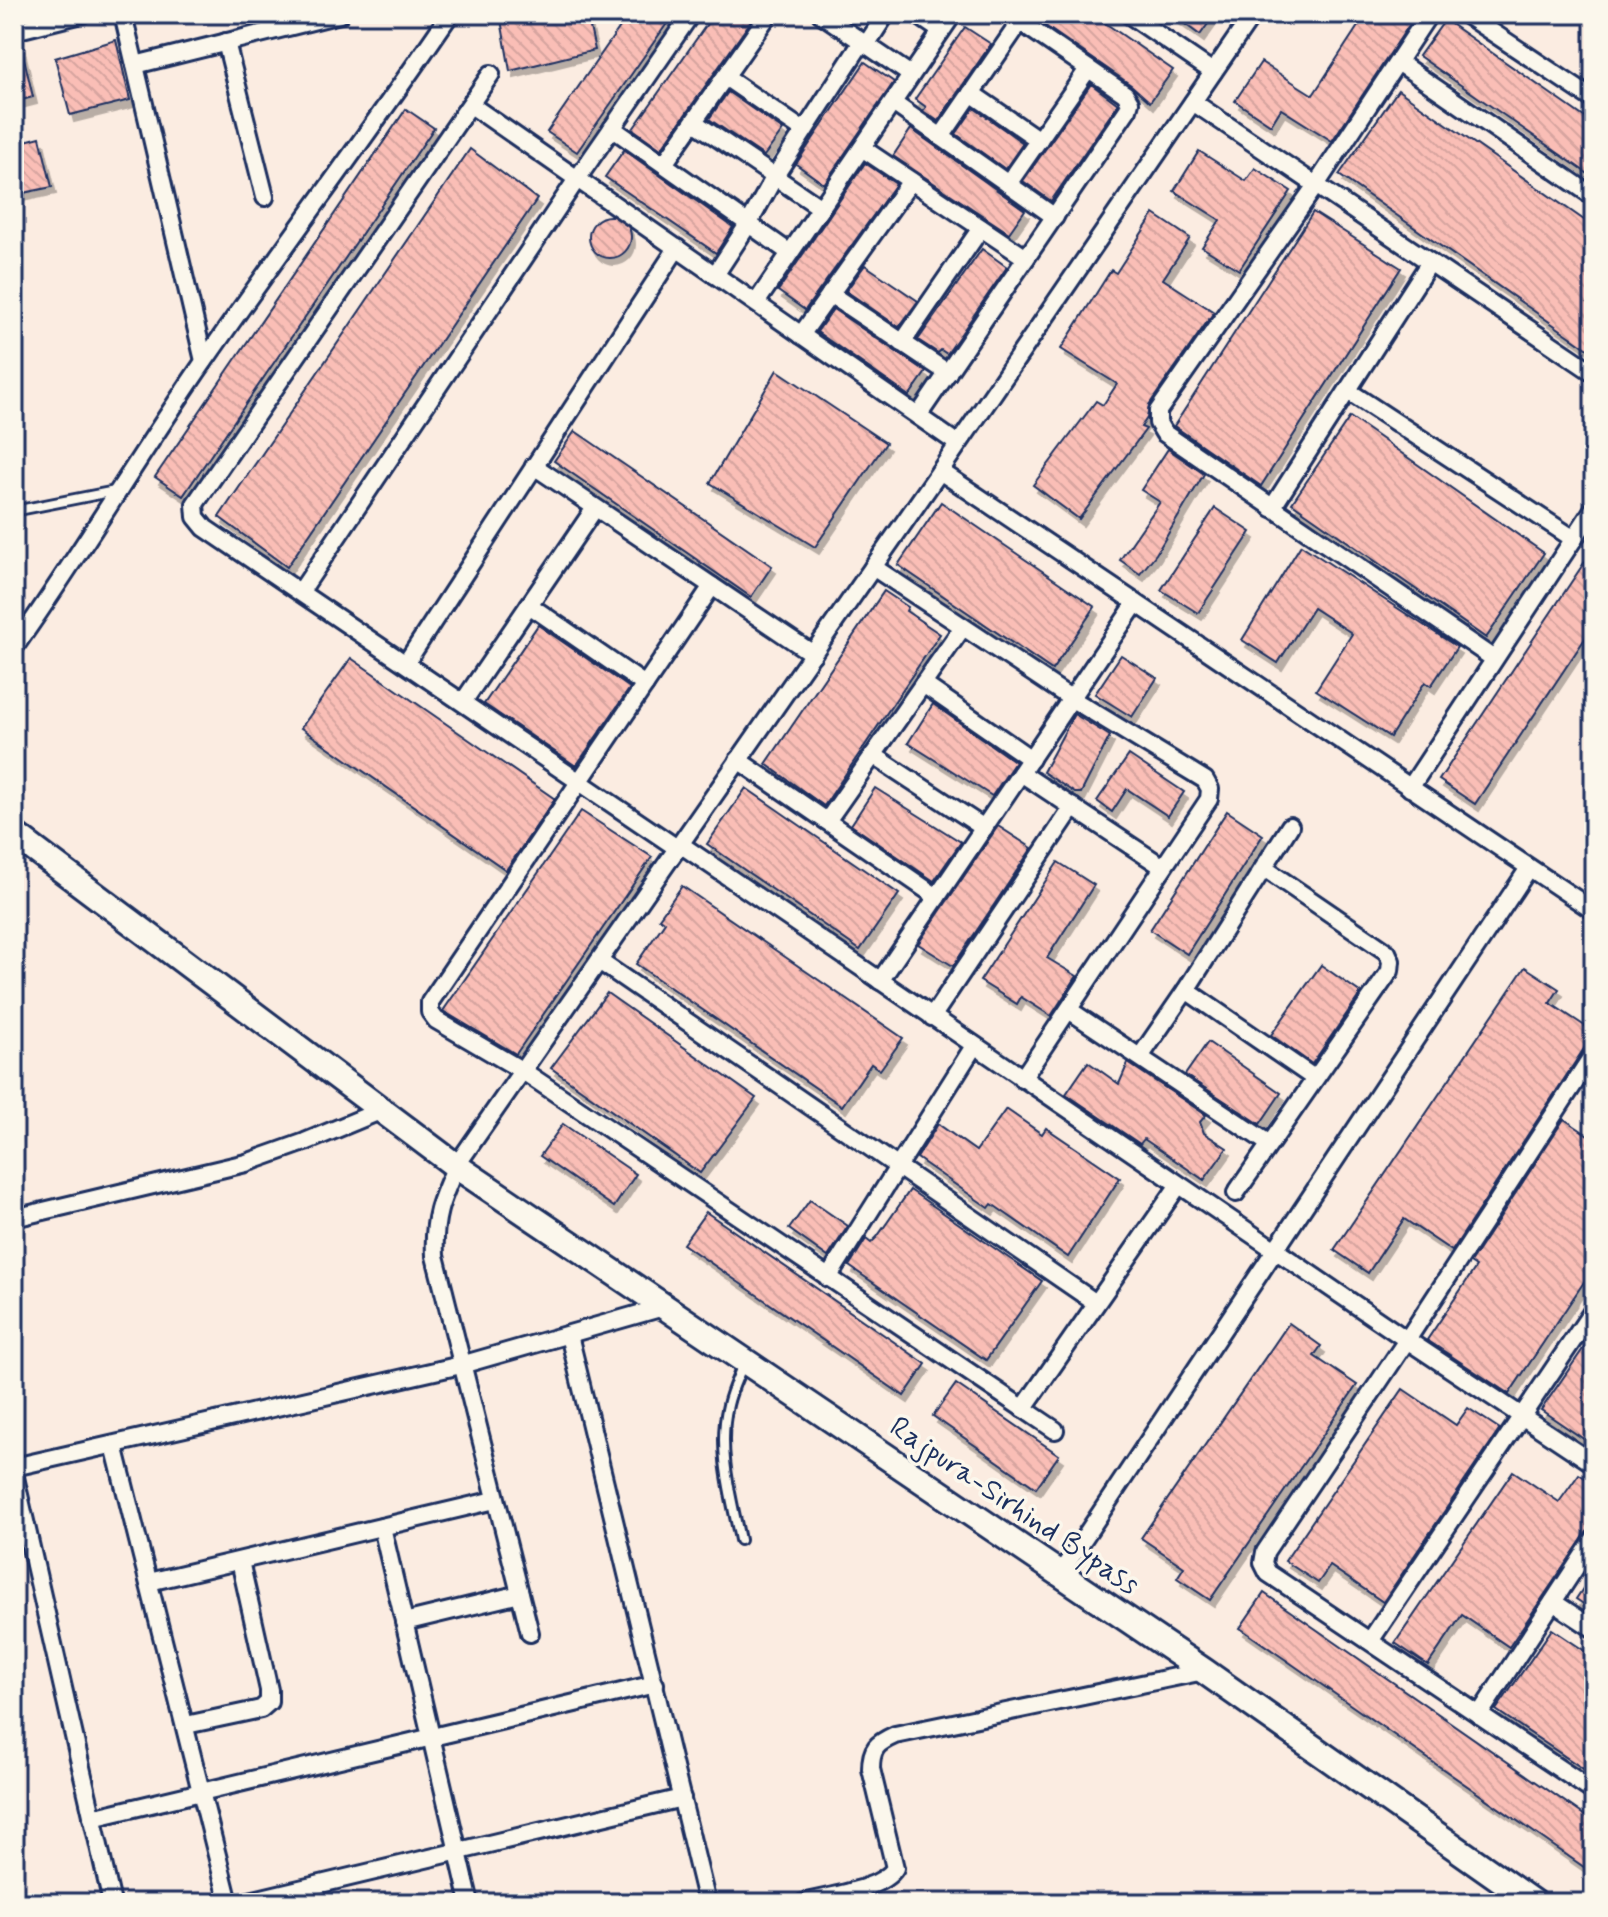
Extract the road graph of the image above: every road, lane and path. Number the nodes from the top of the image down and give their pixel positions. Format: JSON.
{"nodes":[{"id":1,"x":82,"y":14,"type":"edge"},
{"id":2,"x":123,"y":14,"type":"edge"},
{"id":3,"x":264,"y":14,"type":"edge"},
{"id":4,"x":340,"y":14,"type":"edge"},
{"id":5,"x":450,"y":14,"type":"edge"},
{"id":6,"x":691,"y":14,"type":"edge"},
{"id":7,"x":769,"y":14,"type":"edge"},
{"id":8,"x":821,"y":14,"type":"edge"},
{"id":9,"x":886,"y":14,"type":"edge"},
{"id":10,"x":916,"y":14,"type":"edge"},
{"id":11,"x":953,"y":14,"type":"edge"},
{"id":12,"x":1128,"y":14,"type":"edge"},
{"id":13,"x":1253,"y":14,"type":"edge"},
{"id":14,"x":1429,"y":14,"type":"edge"},
{"id":15,"x":1465,"y":14,"type":"edge"},
{"id":16,"x":1014,"y":18,"type":"edge"},
{"id":17,"x":14,"y":31,"type":"edge"},
{"id":18,"x":269,"y":31,"type":"junction"},
{"id":19,"x":941,"y":31,"type":"junction"},
{"id":20,"x":226,"y":42,"type":"junction"},
{"id":21,"x":864,"y":43,"type":"junction"},
{"id":22,"x":1398,"y":62,"type":"junction"},
{"id":23,"x":135,"y":65,"type":"junction"},
{"id":24,"x":1088,"y":69,"type":"junction"},
{"id":25,"x":1213,"y":72,"type":"junction"},
{"id":26,"x":491,"y":74,"type":"dead end"},
{"id":27,"x":911,"y":75,"type":"junction"},
{"id":28,"x":725,"y":77,"type":"junction"},
{"id":29,"x":971,"y":93,"type":"junction"},
{"id":30,"x":1594,"y":100,"type":"edge"},
{"id":31,"x":1193,"y":102,"type":"junction"},
{"id":32,"x":893,"y":103,"type":"junction"},
{"id":33,"x":471,"y":105,"type":"junction"},
{"id":34,"x":694,"y":122,"type":"junction"},
{"id":35,"x":612,"y":128,"type":"junction"},
{"id":36,"x":804,"y":131,"type":"junction"},
{"id":37,"x":941,"y":137,"type":"junction"},
{"id":38,"x":1039,"y":140,"type":"junction"},
{"id":39,"x":862,"y":148,"type":"junction"},
{"id":40,"x":664,"y":164,"type":"junction"},
{"id":41,"x":775,"y":176,"type":"junction"},
{"id":42,"x":577,"y":179,"type":"junction"},
{"id":43,"x":911,"y":181,"type":"junction"},
{"id":44,"x":1008,"y":184,"type":"junction"},
{"id":45,"x":1316,"y":185,"type":"junction"},
{"id":46,"x":265,"y":197,"type":"dead end"},
{"id":47,"x":1594,"y":197,"type":"edge"},
{"id":48,"x":821,"y":208,"type":"junction"},
{"id":49,"x":1055,"y":217,"type":"junction"},
{"id":50,"x":749,"y":223,"type":"junction"},
{"id":51,"x":981,"y":228,"type":"junction"},
{"id":52,"x":677,"y":248,"type":"junction"},
{"id":53,"x":790,"y":253,"type":"junction"},
{"id":54,"x":1026,"y":258,"type":"junction"},
{"id":55,"x":1430,"y":262,"type":"junction"},
{"id":56,"x":715,"y":275,"type":"junction"},
{"id":57,"x":830,"y":294,"type":"junction"},
{"id":58,"x":756,"y":303,"type":"junction"},
{"id":59,"x":801,"y":335,"type":"junction"},
{"id":60,"x":902,"y":343,"type":"junction"},
{"id":61,"x":204,"y":361,"type":"junction"},
{"id":62,"x":948,"y":373,"type":"junction"},
{"id":63,"x":1594,"y":373,"type":"edge"},
{"id":64,"x":1348,"y":391,"type":"junction"},
{"id":65,"x":918,"y":416,"type":"junction"},
{"id":66,"x":958,"y":444,"type":"junction"},
{"id":67,"x":534,"y":466,"type":"junction"},
{"id":68,"x":940,"y":471,"type":"junction"},
{"id":69,"x":120,"y":490,"type":"junction"},
{"id":70,"x":595,"y":508,"type":"junction"},
{"id":71,"x":1272,"y":508,"type":"junction"},
{"id":72,"x":1594,"y":508,"type":"edge"},
{"id":73,"x":14,"y":511,"type":"edge"},
{"id":74,"x":1574,"y":539,"type":"junction"},
{"id":75,"x":873,"y":567,"type":"junction"},
{"id":76,"x":712,"y":586,"type":"junction"},
{"id":77,"x":301,"y":591,"type":"junction"},
{"id":78,"x":1136,"y":603,"type":"junction"},
{"id":79,"x":529,"y":605,"type":"junction"},
{"id":80,"x":963,"y":627,"type":"junction"},
{"id":81,"x":14,"y":648,"type":"edge"},
{"id":82,"x":813,"y":654,"type":"junction"},
{"id":83,"x":1494,"y":659,"type":"junction"},
{"id":84,"x":406,"y":663,"type":"junction"},
{"id":85,"x":923,"y":684,"type":"junction"},
{"id":86,"x":645,"y":685,"type":"junction"},
{"id":87,"x":1072,"y":699,"type":"junction"},
{"id":88,"x":463,"y":702,"type":"junction"},
{"id":89,"x":873,"y":755,"type":"junction"},
{"id":90,"x":738,"y":760,"type":"junction"},
{"id":91,"x":1026,"y":766,"type":"junction"},
{"id":92,"x":580,"y":782,"type":"junction"},
{"id":93,"x":1410,"y":788,"type":"junction"},
{"id":94,"x":1073,"y":807,"type":"junction"},
{"id":95,"x":827,"y":821,"type":"junction"},
{"id":96,"x":1290,"y":826,"type":"dead end"},
{"id":97,"x":984,"y":828,"type":"junction"},
{"id":98,"x":14,"y":834,"type":"edge"},
{"id":99,"x":679,"y":846,"type":"junction"},
{"id":100,"x":1163,"y":867,"type":"junction"},
{"id":101,"x":1264,"y":868,"type":"junction"},
{"id":102,"x":1529,"y":868,"type":"junction"},
{"id":103,"x":937,"y":897,"type":"junction"},
{"id":104,"x":1594,"y":911,"type":"edge"},
{"id":105,"x":599,"y":961,"type":"junction"},
{"id":106,"x":880,"y":981,"type":"junction"},
{"id":107,"x":1186,"y":990,"type":"junction"},
{"id":108,"x":1069,"y":1010,"type":"junction"},
{"id":109,"x":932,"y":1017,"type":"junction"},
{"id":110,"x":974,"y":1046,"type":"junction"},
{"id":111,"x":1594,"y":1053,"type":"edge"},
{"id":112,"x":1140,"y":1057,"type":"junction"},
{"id":113,"x":523,"y":1071,"type":"junction"},
{"id":114,"x":1588,"y":1075,"type":"edge"},
{"id":115,"x":1314,"y":1078,"type":"junction"},
{"id":116,"x":1022,"y":1079,"type":"junction"},
{"id":117,"x":382,"y":1110,"type":"junction"},
{"id":118,"x":1268,"y":1143,"type":"junction"},
{"id":119,"x":456,"y":1166,"type":"junction"},
{"id":120,"x":898,"y":1166,"type":"junction"},
{"id":121,"x":1178,"y":1186,"type":"junction"},
{"id":122,"x":1236,"y":1193,"type":"dead end"},
{"id":123,"x":14,"y":1218,"type":"edge"},
{"id":124,"x":1274,"y":1252,"type":"junction"},
{"id":125,"x":828,"y":1278,"type":"junction"},
{"id":126,"x":1096,"y":1303,"type":"junction"},
{"id":127,"x":667,"y":1306,"type":"junction"},
{"id":128,"x":1594,"y":1309,"type":"edge"},
{"id":129,"x":569,"y":1335,"type":"junction"},
{"id":130,"x":1407,"y":1340,"type":"junction"},
{"id":131,"x":745,"y":1359,"type":"junction"},
{"id":132,"x":461,"y":1365,"type":"junction"},
{"id":133,"x":1023,"y":1409,"type":"junction"},
{"id":134,"x":1520,"y":1415,"type":"junction"},
{"id":135,"x":1055,"y":1430,"type":"dead end"},
{"id":136,"x":114,"y":1445,"type":"junction"},
{"id":137,"x":1594,"y":1464,"type":"edge"},
{"id":138,"x":14,"y":1470,"type":"edge"},
{"id":139,"x":495,"y":1500,"type":"junction"},
{"id":140,"x":382,"y":1527,"type":"junction"},
{"id":141,"x":1594,"y":1539,"type":"edge"},
{"id":142,"x":740,"y":1540,"type":"dead end"},
{"id":143,"x":240,"y":1561,"type":"junction"},
{"id":144,"x":1060,"y":1574,"type":"junction"},
{"id":145,"x":149,"y":1582,"type":"junction"},
{"id":146,"x":520,"y":1594,"type":"junction"},
{"id":147,"x":1553,"y":1602,"type":"junction"},
{"id":148,"x":404,"y":1622,"type":"junction"},
{"id":149,"x":1594,"y":1629,"type":"edge"},
{"id":150,"x":530,"y":1633,"type":"dead end"},
{"id":151,"x":1370,"y":1641,"type":"junction"},
{"id":152,"x":1204,"y":1671,"type":"junction"},
{"id":153,"x":655,"y":1684,"type":"junction"},
{"id":154,"x":1479,"y":1715,"type":"junction"},
{"id":155,"x":186,"y":1725,"type":"junction"},
{"id":156,"x":431,"y":1736,"type":"junction"},
{"id":157,"x":201,"y":1791,"type":"junction"},
{"id":158,"x":1594,"y":1792,"type":"edge"},
{"id":159,"x":682,"y":1798,"type":"junction"},
{"id":160,"x":92,"y":1818,"type":"junction"},
{"id":161,"x":459,"y":1852,"type":"junction"},
{"id":162,"x":112,"y":1903,"type":"edge"},
{"id":163,"x":229,"y":1903,"type":"edge"},
{"id":164,"x":241,"y":1903,"type":"edge"},
{"id":165,"x":470,"y":1903,"type":"edge"},
{"id":166,"x":707,"y":1903,"type":"edge"},
{"id":167,"x":803,"y":1903,"type":"edge"},
{"id":168,"x":1534,"y":1903,"type":"edge"}],
"edges":[{"from":1,"to":17,"type":"street"},
{"from":2,"to":23,"type":"street"},
{"from":3,"to":18,"type":"street"},
{"from":4,"to":18,"type":"street"},
{"from":5,"to":61,"type":"street"},
{"from":6,"to":35,"type":"street"},
{"from":7,"to":28,"type":"street"},
{"from":8,"to":21,"type":"street"},
{"from":9,"to":21,"type":"street"},
{"from":10,"to":19,"type":"street"},
{"from":11,"to":19,"type":"street"},
{"from":12,"to":25,"type":"street"},
{"from":13,"to":25,"type":"street"},
{"from":14,"to":22,"type":"street"},
{"from":15,"to":30,"type":"street"},
{"from":16,"to":24,"type":"street"},
{"from":16,"to":29,"type":"street"},
{"from":18,"to":20,"type":"street"},
{"from":19,"to":27,"type":"street"},
{"from":20,"to":23,"type":"street"},
{"from":20,"to":46,"type":"street"},
{"from":21,"to":27,"type":"street"},
{"from":21,"to":36,"type":"street"},
{"from":22,"to":45,"type":"street"},
{"from":22,"to":47,"type":"street"},
{"from":23,"to":61,"type":"street"},
{"from":24,"to":38,"type":"street"},
{"from":24,"to":49,"type":"street"},
{"from":25,"to":31,"type":"street"},
{"from":26,"to":33,"type":"street"},
{"from":27,"to":32,"type":"street"},
{"from":28,"to":34,"type":"street"},
{"from":28,"to":36,"type":"street"},
{"from":29,"to":37,"type":"street"},
{"from":29,"to":38,"type":"street"},
{"from":31,"to":45,"type":"street"},
{"from":31,"to":66,"type":"street"},
{"from":32,"to":37,"type":"street"},
{"from":32,"to":39,"type":"street"},
{"from":33,"to":42,"type":"street"},
{"from":33,"to":77,"type":"street"},
{"from":34,"to":40,"type":"street"},
{"from":34,"to":41,"type":"street"},
{"from":35,"to":40,"type":"street"},
{"from":35,"to":42,"type":"street"},
{"from":36,"to":41,"type":"street"},
{"from":37,"to":44,"type":"street"},
{"from":38,"to":44,"type":"street"},
{"from":39,"to":43,"type":"street"},
{"from":39,"to":48,"type":"street"},
{"from":40,"to":50,"type":"street"},
{"from":41,"to":48,"type":"street"},
{"from":41,"to":50,"type":"street"},
{"from":42,"to":52,"type":"street"},
{"from":42,"to":77,"type":"street"},
{"from":43,"to":51,"type":"street"},
{"from":43,"to":57,"type":"street"},
{"from":44,"to":49,"type":"street"},
{"from":45,"to":55,"type":"street"},
{"from":45,"to":71,"type":"street"},
{"from":48,"to":53,"type":"street"},
{"from":49,"to":54,"type":"street"},
{"from":50,"to":53,"type":"street"},
{"from":50,"to":56,"type":"street"},
{"from":51,"to":54,"type":"street"},
{"from":51,"to":60,"type":"street"},
{"from":52,"to":56,"type":"street"},
{"from":52,"to":67,"type":"street"},
{"from":53,"to":58,"type":"street"},
{"from":54,"to":62,"type":"street"},
{"from":55,"to":63,"type":"street"},
{"from":55,"to":64,"type":"street"},
{"from":56,"to":58,"type":"street"},
{"from":57,"to":59,"type":"street"},
{"from":57,"to":60,"type":"street"},
{"from":58,"to":59,"type":"street"},
{"from":59,"to":65,"type":"street"},
{"from":60,"to":62,"type":"street"},
{"from":61,"to":69,"type":"street"},
{"from":62,"to":65,"type":"street"},
{"from":64,"to":71,"type":"street"},
{"from":64,"to":74,"type":"street"},
{"from":65,"to":66,"type":"street"},
{"from":66,"to":68,"type":"street"},
{"from":67,"to":70,"type":"street"},
{"from":67,"to":84,"type":"street"},
{"from":68,"to":75,"type":"street"},
{"from":68,"to":78,"type":"street"},
{"from":69,"to":73,"type":"lane"},
{"from":69,"to":81,"type":"street"},
{"from":70,"to":76,"type":"street"},
{"from":70,"to":79,"type":"street"},
{"from":71,"to":83,"type":"street"},
{"from":72,"to":74,"type":"street"},
{"from":74,"to":83,"type":"street"},
{"from":75,"to":80,"type":"street"},
{"from":75,"to":82,"type":"street"},
{"from":76,"to":82,"type":"street"},
{"from":76,"to":86,"type":"street"},
{"from":77,"to":84,"type":"street"},
{"from":78,"to":87,"type":"street"},
{"from":78,"to":93,"type":"street"},
{"from":79,"to":86,"type":"street"},
{"from":79,"to":88,"type":"street"},
{"from":80,"to":85,"type":"street"},
{"from":80,"to":87,"type":"street"},
{"from":82,"to":90,"type":"street"},
{"from":83,"to":93,"type":"street"},
{"from":84,"to":88,"type":"street"},
{"from":85,"to":89,"type":"street"},
{"from":85,"to":91,"type":"street"},
{"from":86,"to":92,"type":"street"},
{"from":87,"to":91,"type":"street"},
{"from":87,"to":100,"type":"street"},
{"from":88,"to":92,"type":"street"},
{"from":89,"to":95,"type":"street"},
{"from":89,"to":97,"type":"street"},
{"from":90,"to":95,"type":"street"},
{"from":90,"to":99,"type":"street"},
{"from":91,"to":94,"type":"street"},
{"from":91,"to":97,"type":"street"},
{"from":92,"to":99,"type":"street"},
{"from":92,"to":113,"type":"street"},
{"from":93,"to":102,"type":"street"},
{"from":94,"to":100,"type":"street"},
{"from":94,"to":109,"type":"street"},
{"from":95,"to":103,"type":"street"},
{"from":96,"to":101,"type":"street"},
{"from":97,"to":103,"type":"street"},
{"from":98,"to":117,"type":"main road","name":"Rajpura-Sirhind Bypass"},
{"from":99,"to":105,"type":"street"},
{"from":99,"to":106,"type":"street"},
{"from":100,"to":108,"type":"street"},
{"from":101,"to":107,"type":"street"},
{"from":101,"to":115,"type":"street"},
{"from":102,"to":104,"type":"street"},
{"from":102,"to":124,"type":"street"},
{"from":103,"to":106,"type":"street"},
{"from":105,"to":113,"type":"street"},
{"from":105,"to":120,"type":"street"},
{"from":106,"to":109,"type":"street"},
{"from":107,"to":112,"type":"street"},
{"from":107,"to":115,"type":"street"},
{"from":108,"to":112,"type":"street"},
{"from":108,"to":116,"type":"street"},
{"from":109,"to":110,"type":"street"},
{"from":110,"to":116,"type":"street"},
{"from":110,"to":120,"type":"street"},
{"from":111,"to":114,"type":"street"},
{"from":112,"to":118,"type":"street"},
{"from":113,"to":119,"type":"street"},
{"from":113,"to":125,"type":"street"},
{"from":114,"to":130,"type":"street"},
{"from":115,"to":118,"type":"street"},
{"from":116,"to":121,"type":"street"},
{"from":117,"to":119,"type":"main road","name":"Rajpura-Sirhind Bypass"},
{"from":117,"to":123,"type":"street"},
{"from":118,"to":122,"type":"street"},
{"from":119,"to":127,"type":"main road","name":"Rajpura-Sirhind Bypass"},
{"from":119,"to":132,"type":"street"},
{"from":120,"to":125,"type":"street"},
{"from":120,"to":126,"type":"street"},
{"from":121,"to":124,"type":"street"},
{"from":121,"to":126,"type":"street"},
{"from":124,"to":130,"type":"street"},
{"from":124,"to":144,"type":"street"},
{"from":125,"to":133,"type":"street"},
{"from":126,"to":133,"type":"street"},
{"from":127,"to":129,"type":"street"},
{"from":127,"to":131,"type":"main road","name":"Rajpura-Sirhind Bypass"},
{"from":128,"to":134,"type":"street"},
{"from":129,"to":132,"type":"street"},
{"from":129,"to":153,"type":"street"},
{"from":130,"to":134,"type":"street"},
{"from":130,"to":151,"type":"street"},
{"from":131,"to":142,"type":"lane"},
{"from":131,"to":144,"type":"main road","name":"Rajpura-Sirhind Bypass"},
{"from":132,"to":136,"type":"street"},
{"from":132,"to":139,"type":"street"},
{"from":133,"to":135,"type":"street"},
{"from":134,"to":137,"type":"street"},
{"from":134,"to":151,"type":"street"},
{"from":136,"to":138,"type":"street"},
{"from":136,"to":145,"type":"street"},
{"from":138,"to":160,"type":"street"},
{"from":139,"to":140,"type":"street"},
{"from":139,"to":146,"type":"street"},
{"from":140,"to":143,"type":"street"},
{"from":140,"to":148,"type":"street"},
{"from":141,"to":147,"type":"street"},
{"from":143,"to":145,"type":"street"},
{"from":143,"to":155,"type":"street"},
{"from":144,"to":152,"type":"main road","name":"Rajpura-Sirhind Bypass"},
{"from":145,"to":155,"type":"street"},
{"from":146,"to":148,"type":"street"},
{"from":146,"to":150,"type":"street"},
{"from":147,"to":149,"type":"street"},
{"from":147,"to":154,"type":"street"},
{"from":148,"to":156,"type":"street"},
{"from":151,"to":154,"type":"street"},
{"from":152,"to":167,"type":"street"},
{"from":152,"to":168,"type":"main road","name":"Rajpura-Sirhind Bypass"},
{"from":153,"to":156,"type":"street"},
{"from":153,"to":159,"type":"street"},
{"from":154,"to":158,"type":"street"},
{"from":155,"to":157,"type":"street"},
{"from":156,"to":157,"type":"street"},
{"from":156,"to":161,"type":"street"},
{"from":157,"to":160,"type":"street"},
{"from":157,"to":163,"type":"street"},
{"from":159,"to":161,"type":"street"},
{"from":159,"to":166,"type":"street"},
{"from":160,"to":162,"type":"street"},
{"from":161,"to":164,"type":"street"},
{"from":161,"to":165,"type":"street"}]}
